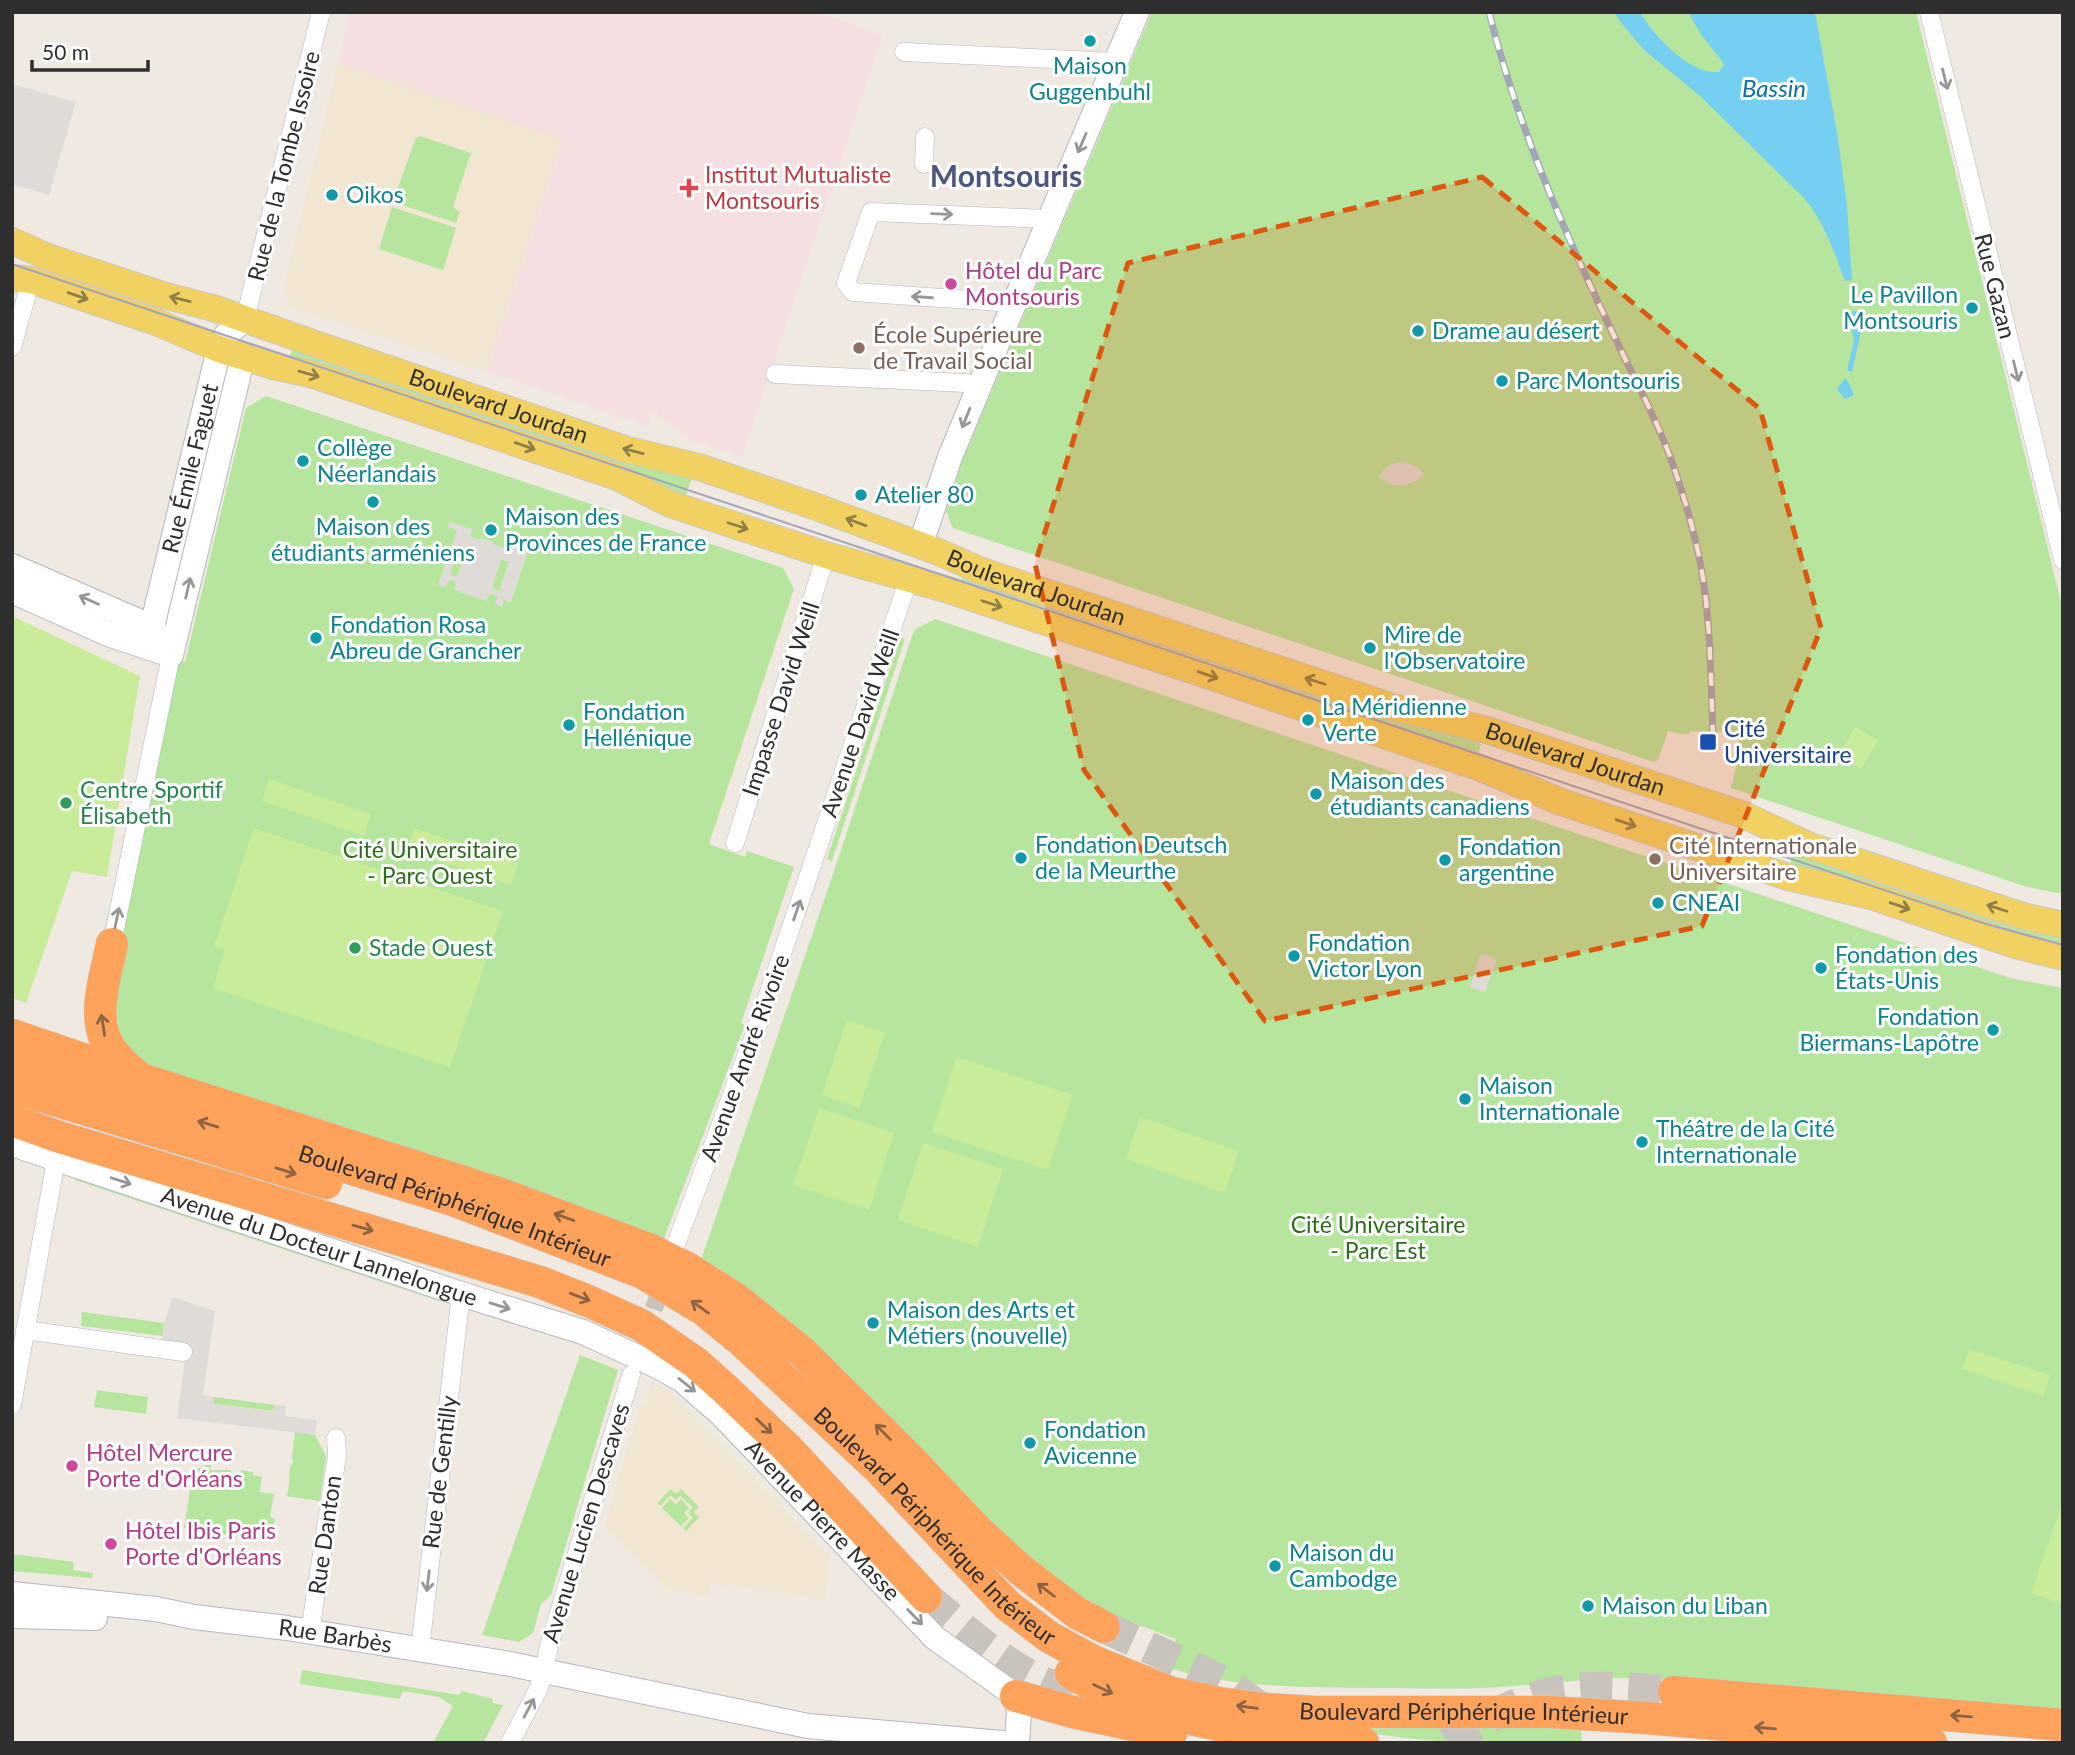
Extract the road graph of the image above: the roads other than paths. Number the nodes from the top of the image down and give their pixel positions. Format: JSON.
{"nodes":[{"id":1,"x":321,"y":12,"type":"edge"},
{"id":2,"x":1137,"y":12,"type":"edge"},
{"id":3,"x":1929,"y":12,"type":"edge"},
{"id":4,"x":904,"y":52,"type":"dead end"},
{"id":5,"x":1116,"y":62,"type":"junction"},
{"id":6,"x":925,"y":137,"type":"dead end"},
{"id":7,"x":924,"y":164,"type":"dead end"},
{"id":8,"x":1049,"y":219,"type":"junction"},
{"id":9,"x":12,"y":241,"type":"edge"},
{"id":10,"x":22,"y":279,"type":"edge"},
{"id":11,"x":1015,"y":303,"type":"junction"},
{"id":12,"x":245,"y":318,"type":"junction"},
{"id":13,"x":12,"y":346,"type":"edge"},
{"id":14,"x":231,"y":353,"type":"junction"},
{"id":15,"x":775,"y":374,"type":"dead end"},
{"id":16,"x":979,"y":387,"type":"junction"},
{"id":17,"x":920,"y":545,"type":"junction"},
{"id":18,"x":826,"y":555,"type":"junction"},
{"id":19,"x":2063,"y":560,"type":"edge"},
{"id":20,"x":12,"y":566,"type":"edge"},
{"id":21,"x":909,"y":578,"type":"junction"},
{"id":22,"x":12,"y":591,"type":"edge"},
{"id":23,"x":152,"y":627,"type":"junction"},
{"id":24,"x":171,"y":655,"type":"junction"},
{"id":25,"x":735,"y":843,"type":"dead end"},
{"id":26,"x":812,"y":869,"type":"joint"},
{"id":27,"x":2063,"y":925,"type":"edge"},
{"id":28,"x":112,"y":944,"type":"joint"},
{"id":29,"x":2063,"y":957,"type":"edge"},
{"id":30,"x":12,"y":1035,"type":"edge"},
{"id":31,"x":12,"y":1058,"type":"edge"},
{"id":32,"x":141,"y":1079,"type":"junction"},
{"id":33,"x":12,"y":1087,"type":"edge"},
{"id":34,"x":12,"y":1097,"type":"edge"},
{"id":35,"x":12,"y":1120,"type":"edge"},
{"id":36,"x":12,"y":1144,"type":"edge"},
{"id":37,"x":56,"y":1160,"type":"junction"},
{"id":38,"x":298,"y":1209,"type":"junction"},
{"id":39,"x":675,"y":1247,"type":"dead end"},
{"id":40,"x":461,"y":1294,"type":"junction"},
{"id":41,"x":25,"y":1330,"type":"junction"},
{"id":42,"x":583,"y":1332,"type":"joint"},
{"id":43,"x":183,"y":1352,"type":"dead end"},
{"id":44,"x":631,"y":1375,"type":"dead end"},
{"id":45,"x":12,"y":1405,"type":"edge"},
{"id":46,"x":336,"y":1438,"type":"dead end"},
{"id":47,"x":12,"y":1594,"type":"edge"},
{"id":48,"x":926,"y":1597,"type":"tunnel mouth"},
{"id":49,"x":12,"y":1616,"type":"edge"},
{"id":50,"x":194,"y":1617,"type":"junction"},
{"id":51,"x":1104,"y":1627,"type":"tunnel mouth"},
{"id":52,"x":310,"y":1632,"type":"junction"},
{"id":53,"x":420,"y":1650,"type":"junction"},
{"id":54,"x":542,"y":1671,"type":"junction"},
{"id":55,"x":1674,"y":1692,"type":"tunnel mouth"},
{"id":56,"x":1016,"y":1696,"type":"junction"},
{"id":57,"x":2063,"y":1726,"type":"edge"},
{"id":58,"x":806,"y":1735,"type":"edge"},
{"id":59,"x":1352,"y":1742,"type":"edge"},
{"id":60,"x":510,"y":1743,"type":"edge"},
{"id":61,"x":1002,"y":1743,"type":"edge"},
{"id":62,"x":1017,"y":1743,"type":"edge"},
{"id":63,"x":1251,"y":1743,"type":"edge"},
{"id":64,"x":1931,"y":1743,"type":"edge"}],
"edges":[{"from":1,"to":12,"type":"street","name":"Rue de la Tombe Issoire"},
{"from":2,"to":5,"type":"main road"},
{"from":3,"to":19,"type":"street","name":"Rue Gazan","one_way":true},
{"from":4,"to":5,"type":"street"},
{"from":5,"to":8,"type":"main road","one_way":true},
{"from":6,"to":7,"type":"street"},
{"from":8,"to":11,"type":"main road"},
{"from":11,"to":8,"type":"street","one_way":true},
{"from":12,"to":9,"type":"main road","name":"Boulevard Jourdan","one_way":true},
{"from":10,"to":13,"type":"street"},
{"from":10,"to":14,"type":"main road","name":"Boulevard Jourdan","one_way":true},
{"from":11,"to":16,"type":"main road"},
{"from":12,"to":14,"type":"main road","name":"Rue Émile Faguet"},
{"from":17,"to":12,"type":"main road","name":"Boulevard Jourdan","one_way":true},
{"from":14,"to":18,"type":"main road","name":"Boulevard Jourdan","one_way":true},
{"from":14,"to":23,"type":"main road","name":"Rue Émile Faguet"},
{"from":24,"to":14,"type":"main road","name":"Rue Émile Faguet","one_way":true},
{"from":15,"to":16,"type":"street"},
{"from":16,"to":17,"type":"main road","one_way":true},
{"from":27,"to":17,"type":"main road","name":"Boulevard Jourdan","one_way":true},
{"from":18,"to":21,"type":"main road","name":"Boulevard Jourdan"},
{"from":18,"to":25,"type":"street","name":"Impasse David Weill"},
{"from":23,"to":20,"type":"main road","one_way":true},
{"from":21,"to":26,"type":"street","name":"Avenue David Weill"},
{"from":21,"to":29,"type":"main road","name":"Boulevard Jourdan","one_way":true},
{"from":22,"to":24,"type":"main road"},
{"from":23,"to":24,"type":"main road"},
{"from":28,"to":24,"type":"street","one_way":true},
{"from":39,"to":26,"type":"street","name":"Avenue André Rivoire","one_way":true},
{"from":32,"to":28,"type":"highway","one_way":true},
{"from":30,"to":32,"type":"highway"},
{"from":64,"to":31,"type":"highway","name":"Boulevard Périphérique Intérieur","one_way":true},
{"from":51,"to":32,"type":"highway","one_way":true},
{"from":33,"to":59,"type":"highway","one_way":true},
{"from":34,"to":38,"type":"highway"},
{"from":35,"to":38,"type":"highway"},
{"from":36,"to":37,"type":"main road","name":"Avenue du Docteur Lannelongue"},
{"from":37,"to":40,"type":"main road","name":"Avenue du Docteur Lannelongue","one_way":true},
{"from":37,"to":41,"type":"street"},
{"from":38,"to":48,"type":"highway","one_way":true},
{"from":40,"to":42,"type":"main road","name":"Avenue du Docteur Lannelongue","one_way":true},
{"from":40,"to":53,"type":"street","name":"Rue de Gentilly","one_way":true},
{"from":41,"to":43,"type":"street"},
{"from":41,"to":45,"type":"street"},
{"from":42,"to":56,"type":"main road","name":"Avenue Pierre Masse","one_way":true},
{"from":44,"to":54,"type":"street","name":"Avenue Lucien Descaves"},
{"from":46,"to":52,"type":"street","name":"Rue Danton"},
{"from":47,"to":50,"type":"main road","name":"Rue Barbès"},
{"from":49,"to":50,"type":"main road","name":"Rue Barbès"},
{"from":50,"to":52,"type":"main road","name":"Rue Barbès"},
{"from":52,"to":53,"type":"main road","name":"Rue Barbès"},
{"from":53,"to":54,"type":"main road","name":"Rue Barbès"},
{"from":54,"to":58,"type":"main road","name":"Rue Barbès"},
{"from":60,"to":54,"type":"street","name":"Avenue Lucien Descaves","one_way":true},
{"from":57,"to":55,"type":"highway","one_way":true},
{"from":56,"to":62,"type":"main road"},
{"from":56,"to":63,"type":"highway"},
{"from":58,"to":61,"type":"main road","name":"Rue Barbès"}]}
